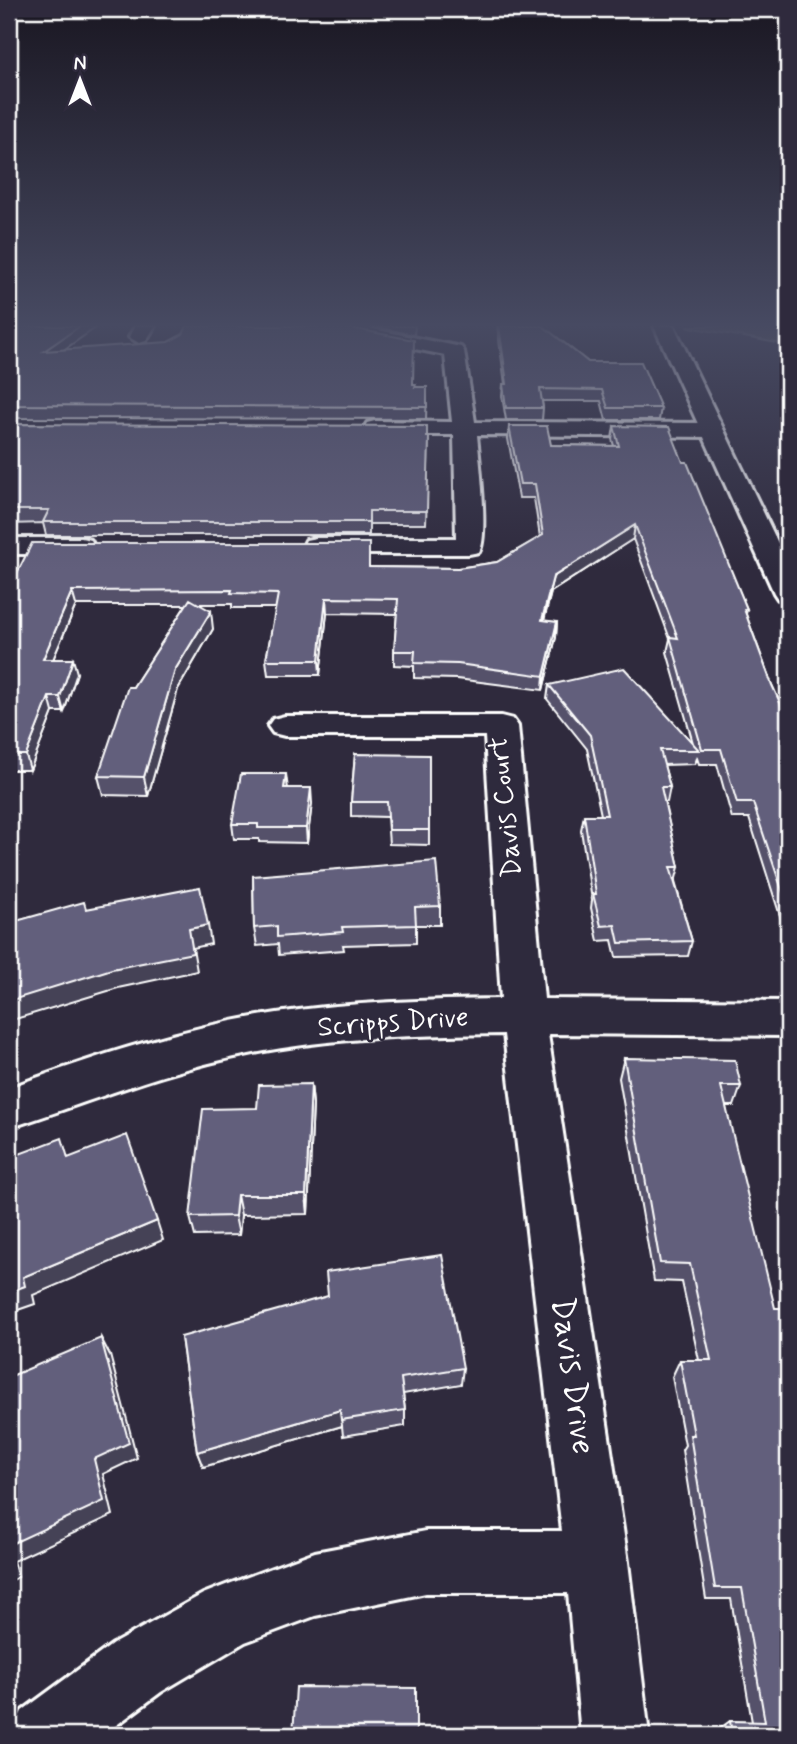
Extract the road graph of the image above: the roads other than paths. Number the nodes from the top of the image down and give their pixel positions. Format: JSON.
{"nodes":[{"id":1,"x":464,"y":407,"type":"edge"},
{"id":2,"x":701,"y":407,"type":"edge"},
{"id":3,"x":356,"y":428,"type":"edge"},
{"id":4,"x":467,"y":428,"type":"junction"},
{"id":5,"x":712,"y":430,"type":"junction"},
{"id":6,"x":9,"y":546,"type":"edge"},
{"id":7,"x":106,"y":546,"type":"edge"},
{"id":8,"x":288,"y":546,"type":"edge"},
{"id":9,"x":788,"y":593,"type":"edge"},
{"id":10,"x":285,"y":726,"type":"dead end"},
{"id":11,"x":524,"y":1017,"type":"junction"},
{"id":12,"x":788,"y":1018,"type":"edge"},
{"id":13,"x":9,"y":1108,"type":"edge"},
{"id":14,"x":597,"y":1562,"type":"junction"},
{"id":15,"x":46,"y":1735,"type":"edge"},
{"id":16,"x":615,"y":1735,"type":"edge"}],
"edges":[{"from":1,"to":4,"type":"street"},
{"from":2,"to":5,"type":"street"},
{"from":3,"to":4,"type":"street"},
{"from":4,"to":5,"type":"street"},
{"from":4,"to":8,"type":"street"},
{"from":5,"to":9,"type":"street"},
{"from":6,"to":7,"type":"street"},
{"from":10,"to":11,"type":"street","name":"Davis Court"},
{"from":11,"to":12,"type":"street","name":"Scripps Drive"},
{"from":11,"to":13,"type":"street","name":"Scripps Drive"},
{"from":11,"to":14,"type":"street","name":"Davis Drive"},
{"from":14,"to":15,"type":"street"},
{"from":14,"to":16,"type":"street","name":"Davis Drive"}]}
